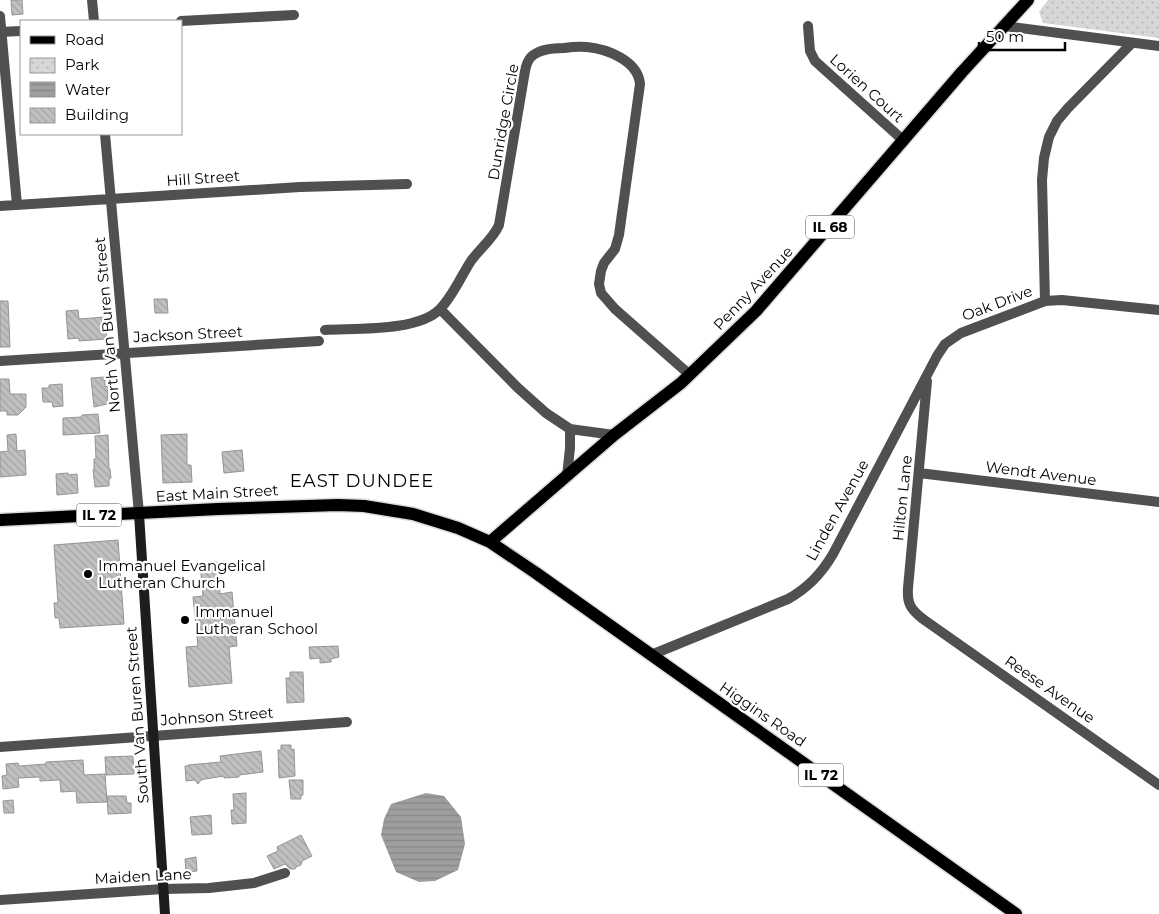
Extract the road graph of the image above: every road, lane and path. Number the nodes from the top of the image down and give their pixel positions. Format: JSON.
{"nodes":[{"id":1,"x":92,"y":0,"type":"edge"},
{"id":2,"x":1028,"y":0,"type":"edge"},
{"id":3,"x":294,"y":15,"type":"dead end"},
{"id":4,"x":0,"y":16,"type":"edge"},
{"id":5,"x":94,"y":20,"type":"edge"},
{"id":6,"x":182,"y":21,"type":"edge"},
{"id":7,"x":808,"y":26,"type":"dead end"},
{"id":8,"x":1004,"y":26,"type":"junction"},
{"id":9,"x":20,"y":31,"type":"edge"},
{"id":10,"x":1,"y":32,"type":"edge"},
{"id":11,"x":1132,"y":43,"type":"junction"},
{"id":12,"x":1159,"y":46,"type":"edge"},
{"id":13,"x":105,"y":135,"type":"edge"},
{"id":14,"x":904,"y":141,"type":"junction"},
{"id":15,"x":407,"y":184,"type":"dead end"},
{"id":16,"x":111,"y":199,"type":"junction"},
{"id":17,"x":17,"y":205,"type":"junction"},
{"id":18,"x":0,"y":206,"type":"edge"},
{"id":19,"x":1045,"y":301,"type":"junction"},
{"id":20,"x":440,"y":309,"type":"junction"},
{"id":21,"x":1159,"y":310,"type":"edge"},
{"id":22,"x":325,"y":330,"type":"dead end"},
{"id":23,"x":318,"y":341,"type":"dead end"},
{"id":24,"x":125,"y":352,"type":"junction"},
{"id":25,"x":0,"y":361,"type":"edge"},
{"id":26,"x":690,"y":374,"type":"junction"},
{"id":27,"x":927,"y":375,"type":"junction"},
{"id":28,"x":570,"y":429,"type":"junction"},
{"id":29,"x":614,"y":435,"type":"junction"},
{"id":30,"x":920,"y":473,"type":"junction"},
{"id":31,"x":567,"y":476,"type":"junction"},
{"id":32,"x":1159,"y":502,"type":"edge"},
{"id":33,"x":139,"y":514,"type":"junction"},
{"id":34,"x":0,"y":520,"type":"edge"},
{"id":35,"x":490,"y":542,"type":"junction"},
{"id":36,"x":923,"y":618,"type":"joint"},
{"id":37,"x":652,"y":655,"type":"junction"},
{"id":38,"x":346,"y":722,"type":"dead end"},
{"id":39,"x":154,"y":736,"type":"junction"},
{"id":40,"x":0,"y":747,"type":"edge"},
{"id":41,"x":1159,"y":785,"type":"edge"},
{"id":42,"x":285,"y":873,"type":"dead end"},
{"id":43,"x":163,"y":889,"type":"junction"},
{"id":44,"x":0,"y":900,"type":"edge"},
{"id":45,"x":165,"y":914,"type":"edge"},
{"id":46,"x":1016,"y":914,"type":"edge"}],
"edges":[{"from":1,"to":5,"type":"street"},
{"from":2,"to":8,"type":"main road","name":"Penny Avenue","number":"IL 68"},
{"from":3,"to":6,"type":"street"},
{"from":4,"to":10,"type":"street"},
{"from":7,"to":14,"type":"street","name":"Lorien Court"},
{"from":8,"to":11,"type":"street"},
{"from":8,"to":14,"type":"main road","name":"Penny Avenue","number":"IL 68"},
{"from":9,"to":10,"type":"street"},
{"from":10,"to":17,"type":"street"},
{"from":11,"to":12,"type":"street"},
{"from":11,"to":19,"type":"street"},
{"from":13,"to":16,"type":"street","name":"North Van Buren Street"},
{"from":14,"to":26,"type":"main road","name":"Penny Avenue","number":"IL 68"},
{"from":15,"to":16,"type":"street","name":"Hill Street"},
{"from":16,"to":17,"type":"street","name":"Hill Street"},
{"from":16,"to":24,"type":"street","name":"North Van Buren Street"},
{"from":17,"to":18,"type":"street","name":"Hill Street"},
{"from":19,"to":21,"type":"street","name":"Oak Drive"},
{"from":19,"to":27,"type":"street","name":"Oak Drive"},
{"from":20,"to":22,"type":"street"},
{"from":20,"to":26,"type":"street","name":"Dunridge Circle"},
{"from":20,"to":28,"type":"street"},
{"from":23,"to":24,"type":"street","name":"Jackson Street"},
{"from":24,"to":25,"type":"street","name":"Jackson Street"},
{"from":24,"to":33,"type":"street","name":"North Van Buren Street"},
{"from":26,"to":29,"type":"main road","name":"Penny Avenue","number":"IL 68"},
{"from":27,"to":30,"type":"street","name":"Hilton Lane"},
{"from":27,"to":37,"type":"street","name":"Linden Avenue"},
{"from":28,"to":29,"type":"street"},
{"from":28,"to":31,"type":"street"},
{"from":29,"to":31,"type":"main road","name":"Penny Avenue","number":"IL 68"},
{"from":30,"to":32,"type":"street","name":"Wendt Avenue"},
{"from":30,"to":36,"type":"street","name":"Hilton Lane"},
{"from":31,"to":35,"type":"main road","name":"Penny Avenue","number":"IL 68"},
{"from":33,"to":34,"type":"main road","name":"East Main Street","number":"IL 72"},
{"from":33,"to":35,"type":"main road","name":"East Main Street","number":"IL 72"},
{"from":33,"to":39,"type":"street","name":"South Van Buren Street"},
{"from":35,"to":37,"type":"main road","name":"Higgins Road","number":"IL 72"},
{"from":36,"to":41,"type":"street","name":"Reese Avenue"},
{"from":37,"to":46,"type":"main road","name":"Higgins Road","number":"IL 72"},
{"from":38,"to":39,"type":"street","name":"Johnson Street"},
{"from":39,"to":40,"type":"street","name":"Johnson Street"},
{"from":39,"to":43,"type":"street","name":"South Van Buren Street"},
{"from":42,"to":43,"type":"street","name":"Maiden Lane"},
{"from":43,"to":44,"type":"street","name":"Maiden Lane"},
{"from":43,"to":45,"type":"street","name":"South Van Buren Street"}]}
